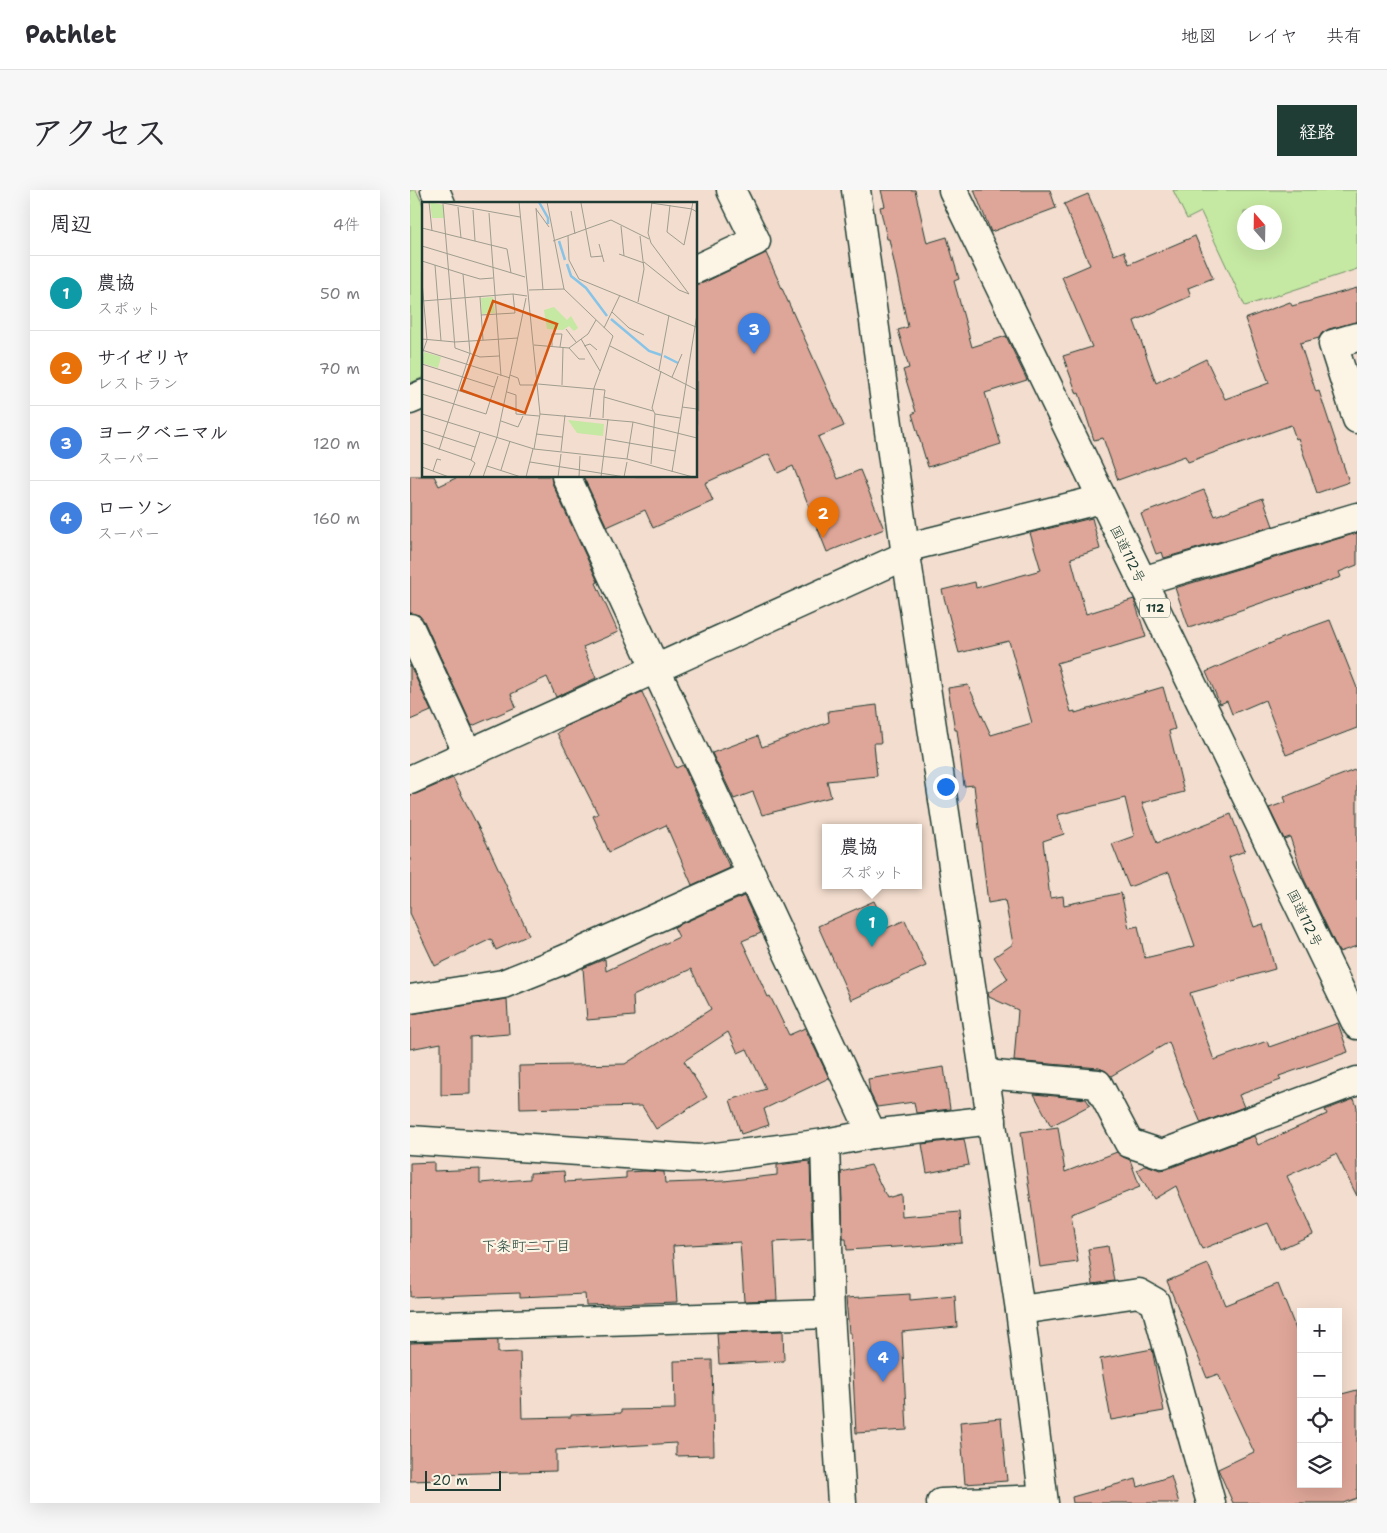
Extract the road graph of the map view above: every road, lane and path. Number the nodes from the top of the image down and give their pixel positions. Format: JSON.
{"nodes":[{"id":1,"x":435,"y":190,"type":"edge"},
{"id":2,"x":731,"y":190,"type":"edge"},
{"id":3,"x":856,"y":190,"type":"edge"},
{"id":4,"x":952,"y":190,"type":"edge"},
{"id":5,"x":440,"y":202,"type":"edge"},
{"id":6,"x":698,"y":268,"type":"edge"},
{"id":7,"x":1357,"y":337,"type":"edge"},
{"id":8,"x":422,"y":395,"type":"edge"},
{"id":9,"x":410,"y":400,"type":"edge"},
{"id":10,"x":1357,"y":419,"type":"edge"},
{"id":11,"x":567,"y":478,"type":"edge"},
{"id":12,"x":1102,"y":498,"type":"junction"},
{"id":13,"x":1357,"y":517,"type":"edge"},
{"id":14,"x":906,"y":551,"type":"junction"},
{"id":15,"x":1142,"y":581,"type":"junction"},
{"id":16,"x":410,"y":628,"type":"edge"},
{"id":17,"x":656,"y":669,"type":"junction"},
{"id":18,"x":468,"y":754,"type":"junction"},
{"id":19,"x":410,"y":780,"type":"edge"},
{"id":20,"x":752,"y":875,"type":"junction"},
{"id":21,"x":410,"y":999,"type":"edge"},
{"id":22,"x":1357,"y":1025,"type":"edge"},
{"id":23,"x":985,"y":1074,"type":"junction"},
{"id":24,"x":1357,"y":1081,"type":"edge"},
{"id":25,"x":992,"y":1120,"type":"junction"},
{"id":26,"x":872,"y":1134,"type":"junction"},
{"id":27,"x":410,"y":1140,"type":"edge"},
{"id":28,"x":824,"y":1143,"type":"junction"},
{"id":29,"x":1020,"y":1310,"type":"junction"},
{"id":30,"x":830,"y":1314,"type":"junction"},
{"id":31,"x":410,"y":1327,"type":"edge"},
{"id":32,"x":1044,"y":1501,"type":"edge"},
{"id":33,"x":842,"y":1503,"type":"edge"},
{"id":34,"x":941,"y":1503,"type":"edge"},
{"id":35,"x":1211,"y":1503,"type":"edge"}],
"edges":[{"from":1,"to":5,"type":"main road"},
{"from":2,"to":6,"type":"main road"},
{"from":3,"to":14,"type":"main road"},
{"from":4,"to":12,"type":"main road","name":"国道112号","number":"112"},
{"from":7,"to":10,"type":"main road"},
{"from":8,"to":9,"type":"main road"},
{"from":11,"to":17,"type":"main road"},
{"from":12,"to":14,"type":"main road"},
{"from":12,"to":15,"type":"main road","name":"国道112号","number":"112"},
{"from":13,"to":15,"type":"main road"},
{"from":14,"to":17,"type":"main road"},
{"from":14,"to":23,"type":"main road"},
{"from":15,"to":22,"type":"main road","name":"国道112号","number":"112"},
{"from":16,"to":18,"type":"main road"},
{"from":17,"to":18,"type":"main road"},
{"from":17,"to":20,"type":"main road"},
{"from":18,"to":19,"type":"main road"},
{"from":20,"to":21,"type":"main road"},
{"from":20,"to":26,"type":"main road"},
{"from":23,"to":24,"type":"main road"},
{"from":23,"to":25,"type":"main road"},
{"from":25,"to":26,"type":"main road"},
{"from":25,"to":29,"type":"main road"},
{"from":26,"to":28,"type":"main road"},
{"from":27,"to":28,"type":"main road"},
{"from":28,"to":30,"type":"main road"},
{"from":29,"to":32,"type":"main road"},
{"from":29,"to":35,"type":"main road"},
{"from":30,"to":31,"type":"main road"},
{"from":30,"to":33,"type":"main road"},
{"from":32,"to":34,"type":"main road"}]}
